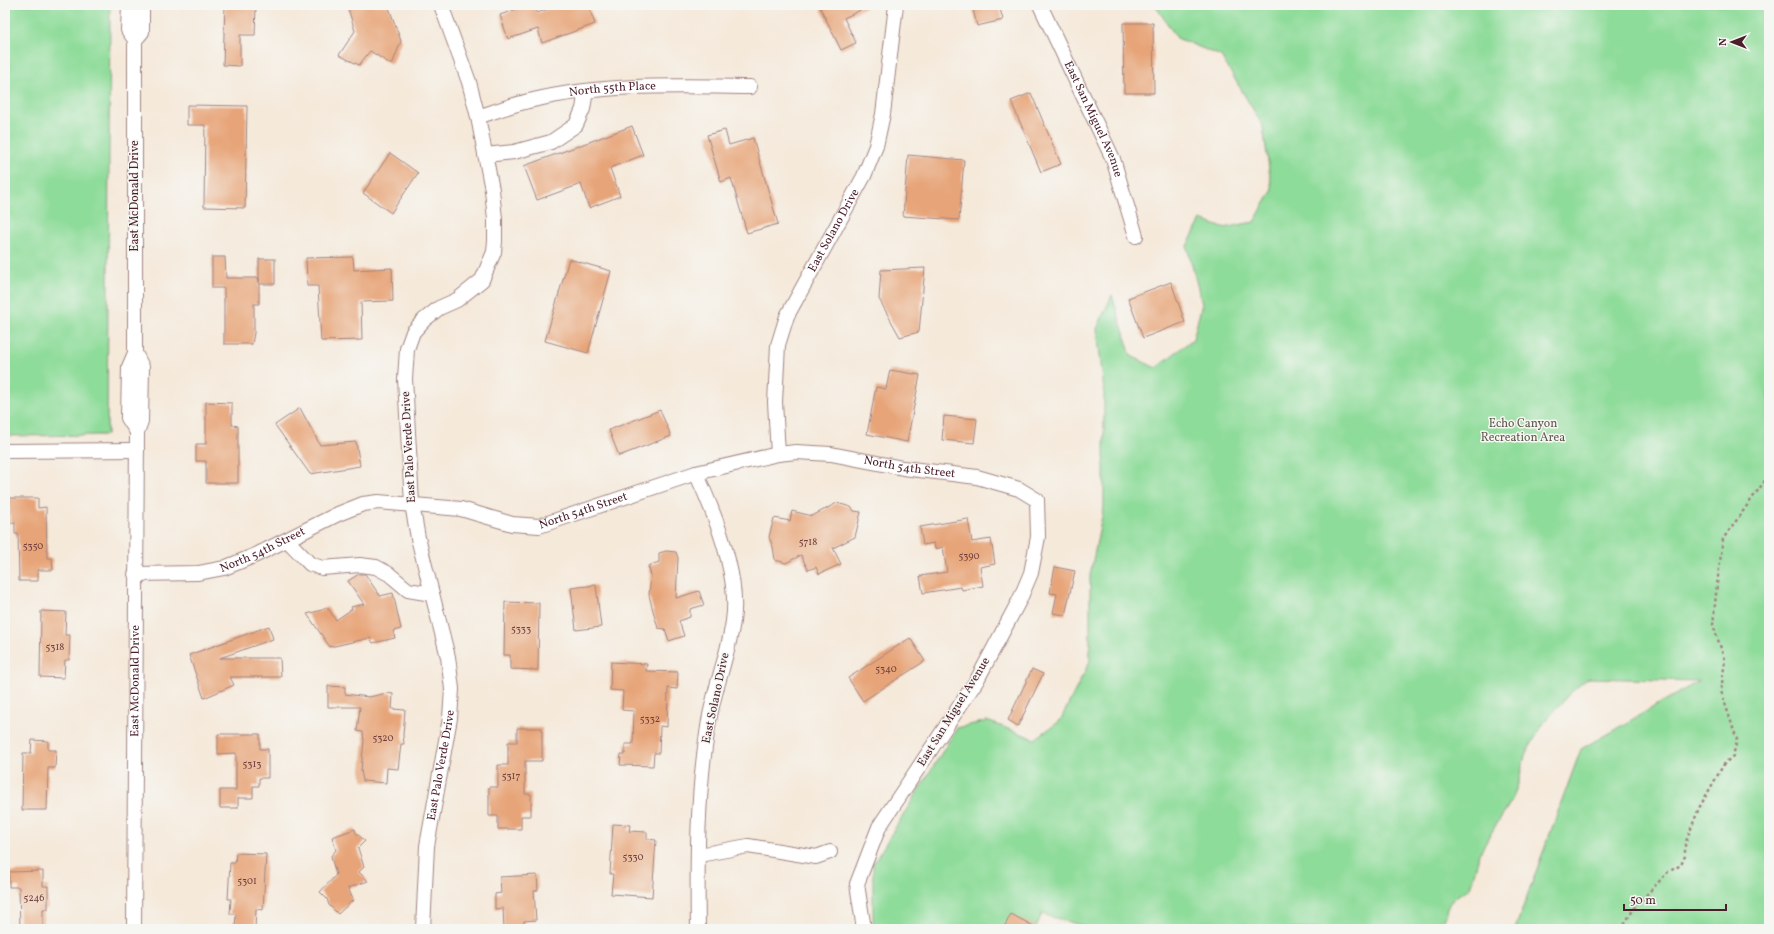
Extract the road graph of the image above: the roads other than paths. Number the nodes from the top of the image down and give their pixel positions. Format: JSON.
{"nodes":[{"id":1,"x":129,"y":5,"type":"edge"},
{"id":2,"x":142,"y":5,"type":"edge"},
{"id":3,"x":441,"y":5,"type":"edge"},
{"id":4,"x":896,"y":5,"type":"edge"},
{"id":5,"x":1040,"y":5,"type":"edge"},
{"id":6,"x":135,"y":40,"type":"junction"},
{"id":7,"x":750,"y":87,"type":"dead end"},
{"id":8,"x":586,"y":91,"type":"junction"},
{"id":9,"x":478,"y":117,"type":"junction"},
{"id":10,"x":486,"y":155,"type":"junction"},
{"id":11,"x":1136,"y":236,"type":"dead end"},
{"id":12,"x":137,"y":450,"type":"junction"},
{"id":13,"x":5,"y":451,"type":"edge"},
{"id":14,"x":778,"y":454,"type":"junction"},
{"id":15,"x":696,"y":473,"type":"junction"},
{"id":16,"x":1037,"y":500,"type":"joint"},
{"id":17,"x":412,"y":504,"type":"junction"},
{"id":18,"x":287,"y":540,"type":"junction"},
{"id":19,"x":135,"y":574,"type":"junction"},
{"id":20,"x":432,"y":594,"type":"junction"},
{"id":21,"x":830,"y":852,"type":"dead end"},
{"id":22,"x":699,"y":855,"type":"junction"},
{"id":23,"x":134,"y":929,"type":"edge"},
{"id":24,"x":423,"y":929,"type":"edge"},
{"id":25,"x":698,"y":929,"type":"edge"},
{"id":26,"x":864,"y":929,"type":"edge"}],
"edges":[{"from":1,"to":6,"type":"street","name":"East McDonald Drive"},
{"from":2,"to":6,"type":"street","name":"East McDonald Drive"},
{"from":3,"to":9,"type":"street","name":"East Palo Verde Drive"},
{"from":4,"to":14,"type":"street","name":"East Solano Drive"},
{"from":5,"to":11,"type":"street","name":"East San Miguel Avenue"},
{"from":6,"to":12,"type":"street","name":"East McDonald Drive"},
{"from":7,"to":8,"type":"street","name":"North 55th Place"},
{"from":8,"to":9,"type":"street","name":"North 55th Place"},
{"from":8,"to":10,"type":"street"},
{"from":9,"to":10,"type":"street","name":"East Palo Verde Drive"},
{"from":10,"to":17,"type":"street","name":"East Palo Verde Drive"},
{"from":12,"to":13,"type":"street"},
{"from":12,"to":19,"type":"street","name":"East McDonald Drive"},
{"from":14,"to":15,"type":"street","name":"North 54th Street"},
{"from":14,"to":16,"type":"street","name":"North 54th Street"},
{"from":15,"to":17,"type":"street","name":"North 54th Street"},
{"from":15,"to":22,"type":"street","name":"East Solano Drive"},
{"from":16,"to":26,"type":"street","name":"East San Miguel Avenue"},
{"from":17,"to":18,"type":"street","name":"North 54th Street"},
{"from":17,"to":20,"type":"street","name":"East Palo Verde Drive"},
{"from":18,"to":19,"type":"street","name":"North 54th Street"},
{"from":18,"to":20,"type":"street"},
{"from":19,"to":23,"type":"street","name":"East McDonald Drive"},
{"from":20,"to":24,"type":"street","name":"East Palo Verde Drive"},
{"from":21,"to":22,"type":"street"},
{"from":22,"to":25,"type":"street","name":"East Solano Drive"}]}
